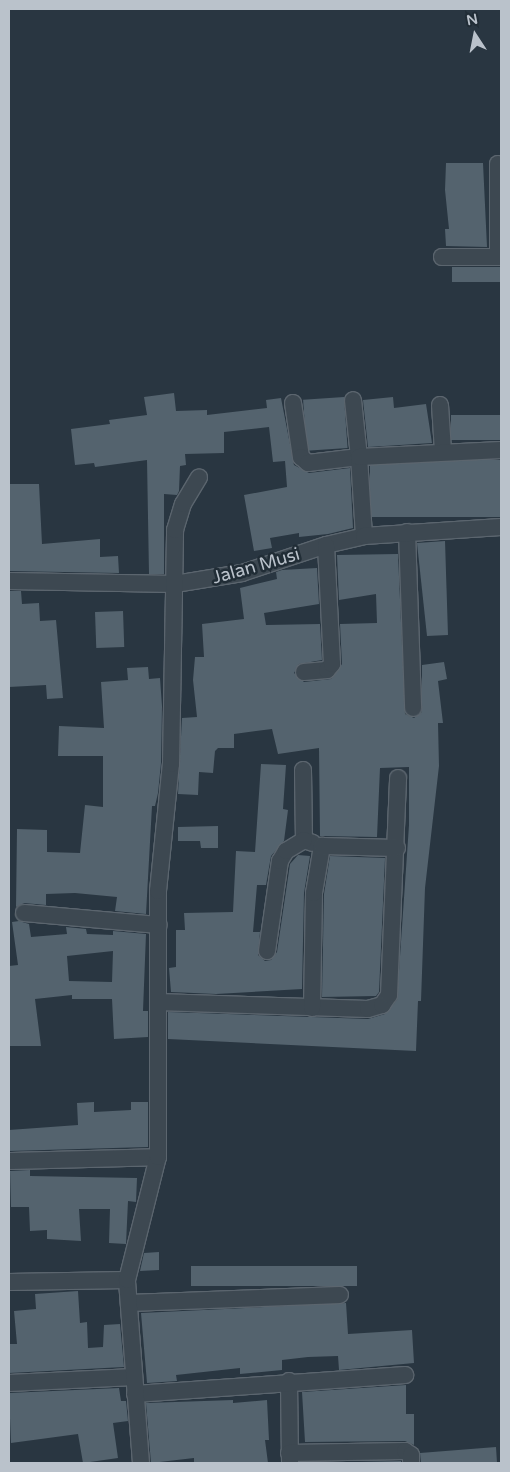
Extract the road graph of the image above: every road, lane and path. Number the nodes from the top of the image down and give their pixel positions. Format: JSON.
{"nodes":[{"id":1,"x":498,"y":164,"type":"dead end"},
{"id":2,"x":442,"y":256,"type":"dead end"},
{"id":3,"x":500,"y":257,"type":"edge"},
{"id":4,"x":353,"y":400,"type":"dead end"},
{"id":5,"x":293,"y":403,"type":"dead end"},
{"id":6,"x":440,"y":405,"type":"dead end"},
{"id":7,"x":501,"y":450,"type":"edge"},
{"id":8,"x":442,"y":452,"type":"junction"},
{"id":9,"x":359,"y":457,"type":"junction"},
{"id":10,"x":199,"y":477,"type":"dead end"},
{"id":11,"x":501,"y":527,"type":"edge"},
{"id":12,"x":407,"y":532,"type":"junction"},
{"id":13,"x":364,"y":536,"type":"junction"},
{"id":14,"x":326,"y":545,"type":"junction"},
{"id":15,"x":9,"y":581,"type":"edge"},
{"id":16,"x":175,"y":584,"type":"junction"},
{"id":17,"x":304,"y":672,"type":"dead end"},
{"id":18,"x":413,"y":708,"type":"dead end"},
{"id":19,"x":303,"y":770,"type":"dead end"},
{"id":20,"x":398,"y":778,"type":"dead end"},
{"id":21,"x":304,"y":840,"type":"junction"},
{"id":22,"x":322,"y":846,"type":"junction"},
{"id":23,"x":397,"y":848,"type":"junction"},
{"id":24,"x":24,"y":913,"type":"dead end"},
{"id":25,"x":158,"y":925,"type":"junction"},
{"id":26,"x":267,"y":951,"type":"dead end"},
{"id":27,"x":158,"y":1002,"type":"junction"},
{"id":28,"x":312,"y":1008,"type":"junction"},
{"id":29,"x":158,"y":1158,"type":"junction"},
{"id":30,"x":9,"y":1161,"type":"edge"},
{"id":31,"x":128,"y":1280,"type":"junction"},
{"id":32,"x":9,"y":1282,"type":"edge"},
{"id":33,"x":340,"y":1295,"type":"dead end"},
{"id":34,"x":129,"y":1303,"type":"junction"},
{"id":35,"x":405,"y":1375,"type":"dead end"},
{"id":36,"x":134,"y":1377,"type":"junction"},
{"id":37,"x":289,"y":1381,"type":"junction"},
{"id":38,"x":9,"y":1383,"type":"edge"},
{"id":39,"x":135,"y":1394,"type":"junction"},
{"id":40,"x":290,"y":1458,"type":"edge"},
{"id":41,"x":141,"y":1463,"type":"edge"},
{"id":42,"x":411,"y":1463,"type":"edge"}],
"edges":[{"from":1,"to":3,"type":"street"},
{"from":2,"to":3,"type":"street"},
{"from":4,"to":9,"type":"street"},
{"from":5,"to":9,"type":"street"},
{"from":6,"to":8,"type":"street"},
{"from":7,"to":8,"type":"street"},
{"from":8,"to":9,"type":"street"},
{"from":9,"to":13,"type":"street"},
{"from":10,"to":16,"type":"street"},
{"from":11,"to":12,"type":"street","name":"Jalan Musi"},
{"from":12,"to":13,"type":"street","name":"Jalan Musi"},
{"from":12,"to":18,"type":"street"},
{"from":13,"to":14,"type":"street","name":"Jalan Musi"},
{"from":14,"to":16,"type":"street","name":"Jalan Musi"},
{"from":14,"to":17,"type":"street"},
{"from":15,"to":16,"type":"street","name":"Jalan Musi"},
{"from":16,"to":25,"type":"street"},
{"from":19,"to":21,"type":"street"},
{"from":20,"to":23,"type":"street"},
{"from":21,"to":22,"type":"street"},
{"from":21,"to":26,"type":"street"},
{"from":22,"to":23,"type":"street"},
{"from":22,"to":28,"type":"street"},
{"from":23,"to":28,"type":"street"},
{"from":24,"to":25,"type":"street"},
{"from":25,"to":27,"type":"street"},
{"from":27,"to":28,"type":"street"},
{"from":27,"to":29,"type":"street"},
{"from":29,"to":30,"type":"street"},
{"from":29,"to":31,"type":"street"},
{"from":31,"to":32,"type":"street"},
{"from":31,"to":34,"type":"street"},
{"from":33,"to":34,"type":"street"},
{"from":34,"to":36,"type":"street"},
{"from":35,"to":37,"type":"street"},
{"from":36,"to":38,"type":"street"},
{"from":36,"to":39,"type":"street"},
{"from":37,"to":39,"type":"street"},
{"from":37,"to":40,"type":"street"},
{"from":39,"to":41,"type":"street"},
{"from":40,"to":42,"type":"street"}]}
